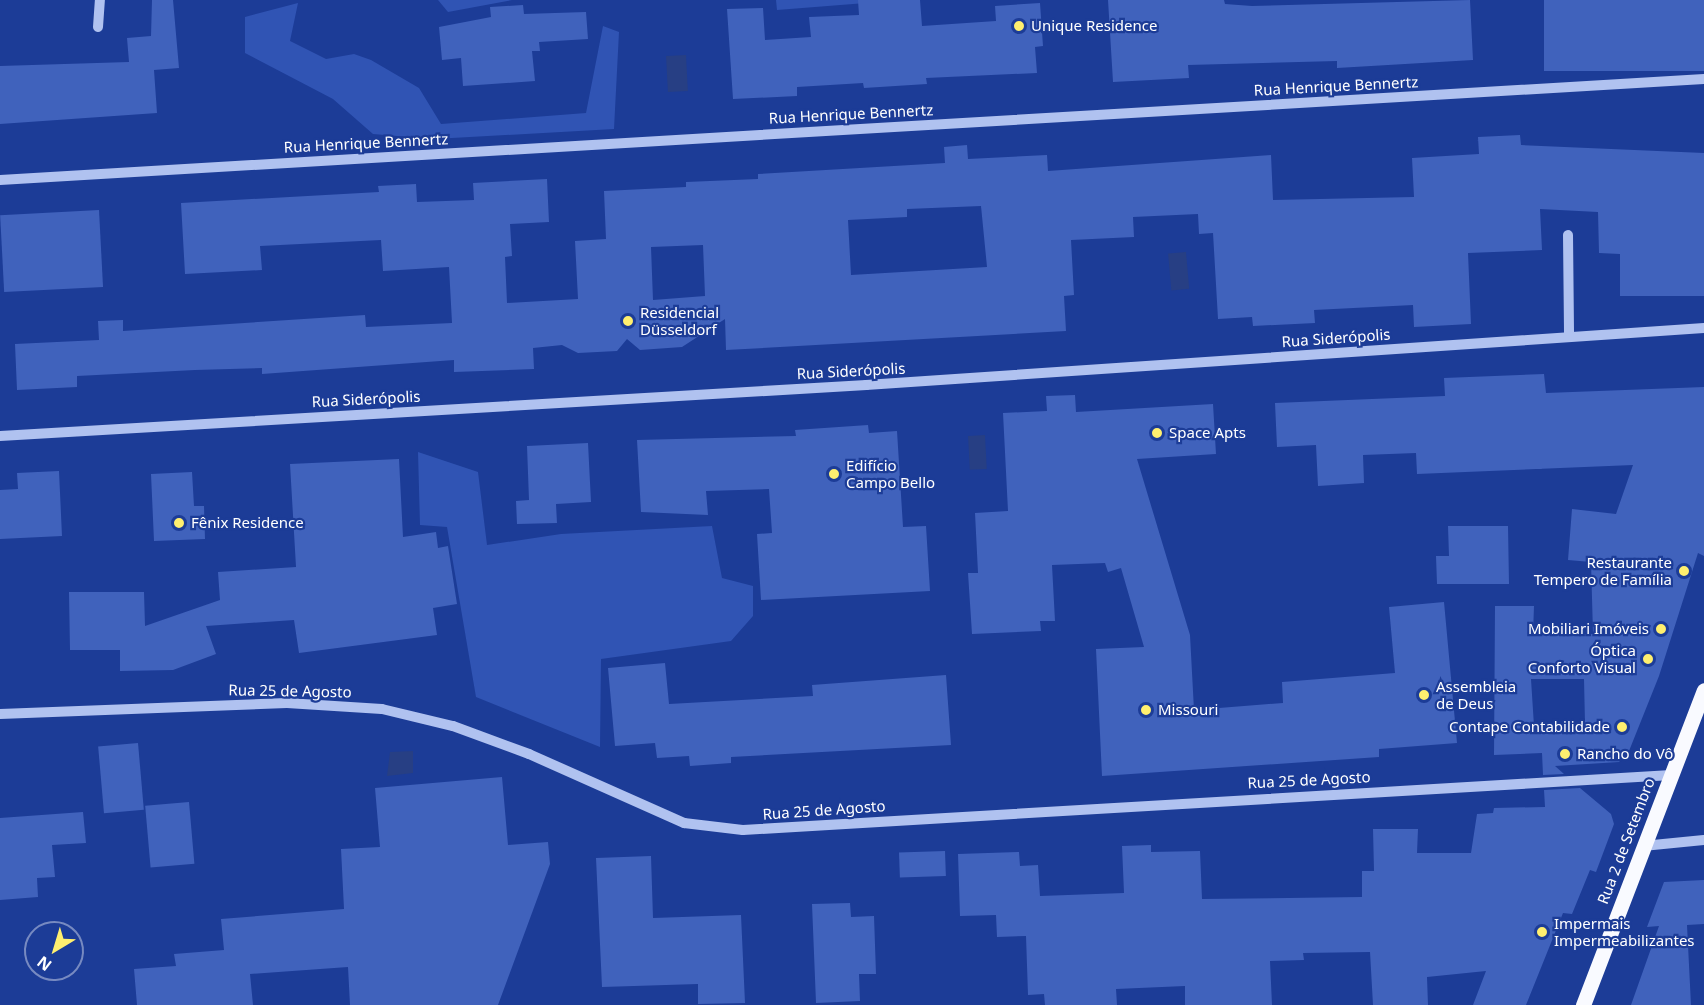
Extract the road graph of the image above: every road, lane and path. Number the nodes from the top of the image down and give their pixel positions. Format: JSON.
{"nodes":[{"id":1,"x":100,"y":0,"type":"edge"},
{"id":2,"x":98,"y":27,"type":"dead end"},
{"id":3,"x":1704,"y":79,"type":"edge"},
{"id":4,"x":0,"y":180,"type":"edge"},
{"id":5,"x":1568,"y":235,"type":"dead end"},
{"id":6,"x":1704,"y":328,"type":"edge"},
{"id":7,"x":1569,"y":337,"type":"junction"},
{"id":8,"x":0,"y":435,"type":"edge"},
{"id":9,"x":1704,"y":690,"type":"edge"},
{"id":10,"x":0,"y":714,"type":"edge"},
{"id":11,"x":1671,"y":775,"type":"junction"},
{"id":12,"x":1704,"y":840,"type":"edge"},
{"id":13,"x":1643,"y":846,"type":"junction"},
{"id":14,"x":1583,"y":1005,"type":"edge"}],
"edges":[{"from":1,"to":2,"type":"street"},
{"from":3,"to":4,"type":"street","name":"Rua Henrique Bennertz"},
{"from":5,"to":7,"type":"street"},
{"from":6,"to":7,"type":"street","name":"Rua Siderópolis"},
{"from":7,"to":8,"type":"street","name":"Rua Siderópolis"},
{"from":9,"to":11,"type":"main road","name":"Rua 2 de Setembro"},
{"from":10,"to":11,"type":"street","name":"Rua 25 de Agosto"},
{"from":11,"to":13,"type":"main road","name":"Rua 2 de Setembro"},
{"from":12,"to":13,"type":"street"},
{"from":13,"to":14,"type":"main road","name":"Rua 2 de Setembro"}]}
